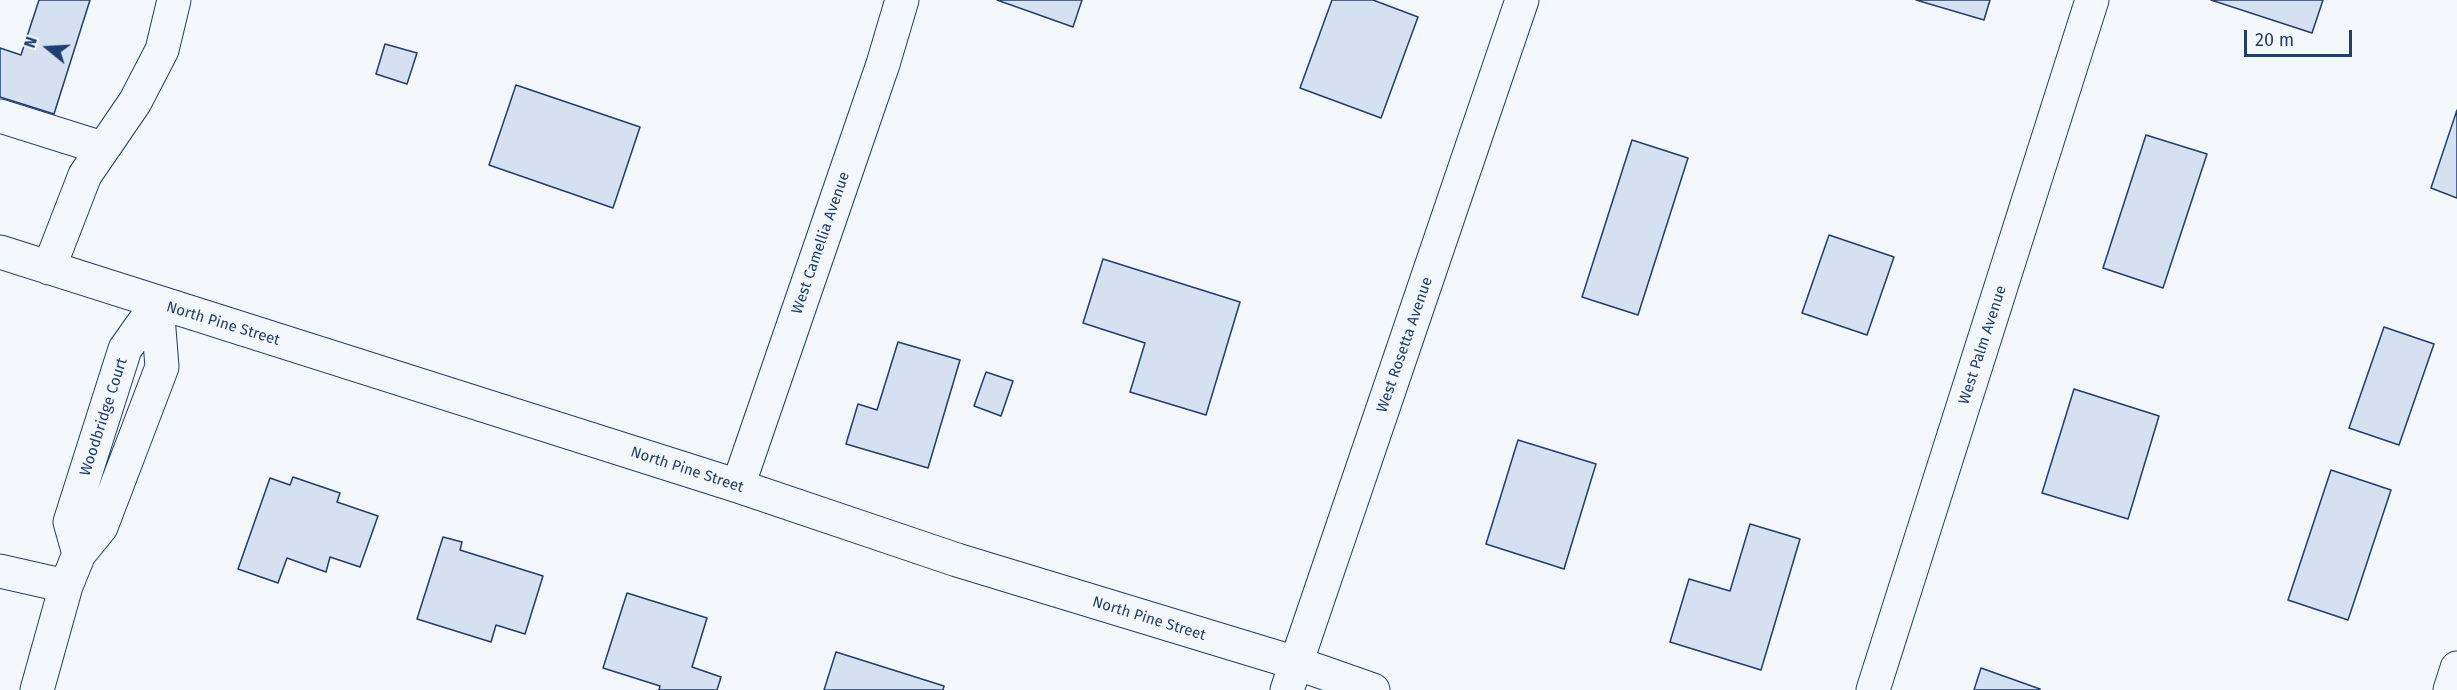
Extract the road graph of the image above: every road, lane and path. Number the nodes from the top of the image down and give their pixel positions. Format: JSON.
{"nodes":[{"id":1,"x":174,"y":0,"type":"edge"},
{"id":2,"x":902,"y":0,"type":"edge"},
{"id":3,"x":1522,"y":0,"type":"edge"},
{"id":4,"x":2092,"y":0,"type":"edge"},
{"id":5,"x":0,"y":116,"type":"edge"},
{"id":6,"x":102,"y":148,"type":"junction"},
{"id":7,"x":0,"y":252,"type":"edge"},
{"id":8,"x":49,"y":268,"type":"junction"},
{"id":9,"x":157,"y":304,"type":"junction"},
{"id":10,"x":738,"y":486,"type":"junction"},
{"id":11,"x":0,"y":571,"type":"edge"},
{"id":12,"x":66,"y":586,"type":"junction"},
{"id":13,"x":2457,"y":668,"type":"edge"},
{"id":14,"x":1292,"y":677,"type":"edge"},
{"id":15,"x":37,"y":690,"type":"edge"},
{"id":16,"x":1373,"y":690,"type":"edge"},
{"id":17,"x":1873,"y":690,"type":"edge"},
{"id":18,"x":2450,"y":690,"type":"edge"}],
"edges":[{"from":1,"to":6,"type":"street"},
{"from":2,"to":10,"type":"street","name":"West Camellia Avenue"},
{"from":3,"to":14,"type":"street","name":"West Rosetta Avenue"},
{"from":4,"to":17,"type":"street","name":"West Palm Avenue"},
{"from":5,"to":6,"type":"street"},
{"from":6,"to":8,"type":"street"},
{"from":7,"to":8,"type":"street","name":"North Pine Street"},
{"from":8,"to":9,"type":"street","name":"North Pine Street"},
{"from":9,"to":10,"type":"street","name":"North Pine Street"},
{"from":9,"to":12,"type":"street"},
{"from":10,"to":14,"type":"street","name":"North Pine Street"},
{"from":11,"to":12,"type":"street"},
{"from":12,"to":15,"type":"street"},
{"from":13,"to":18,"type":"street"},
{"from":14,"to":16,"type":"street","name":"North Pine Street"}]}
